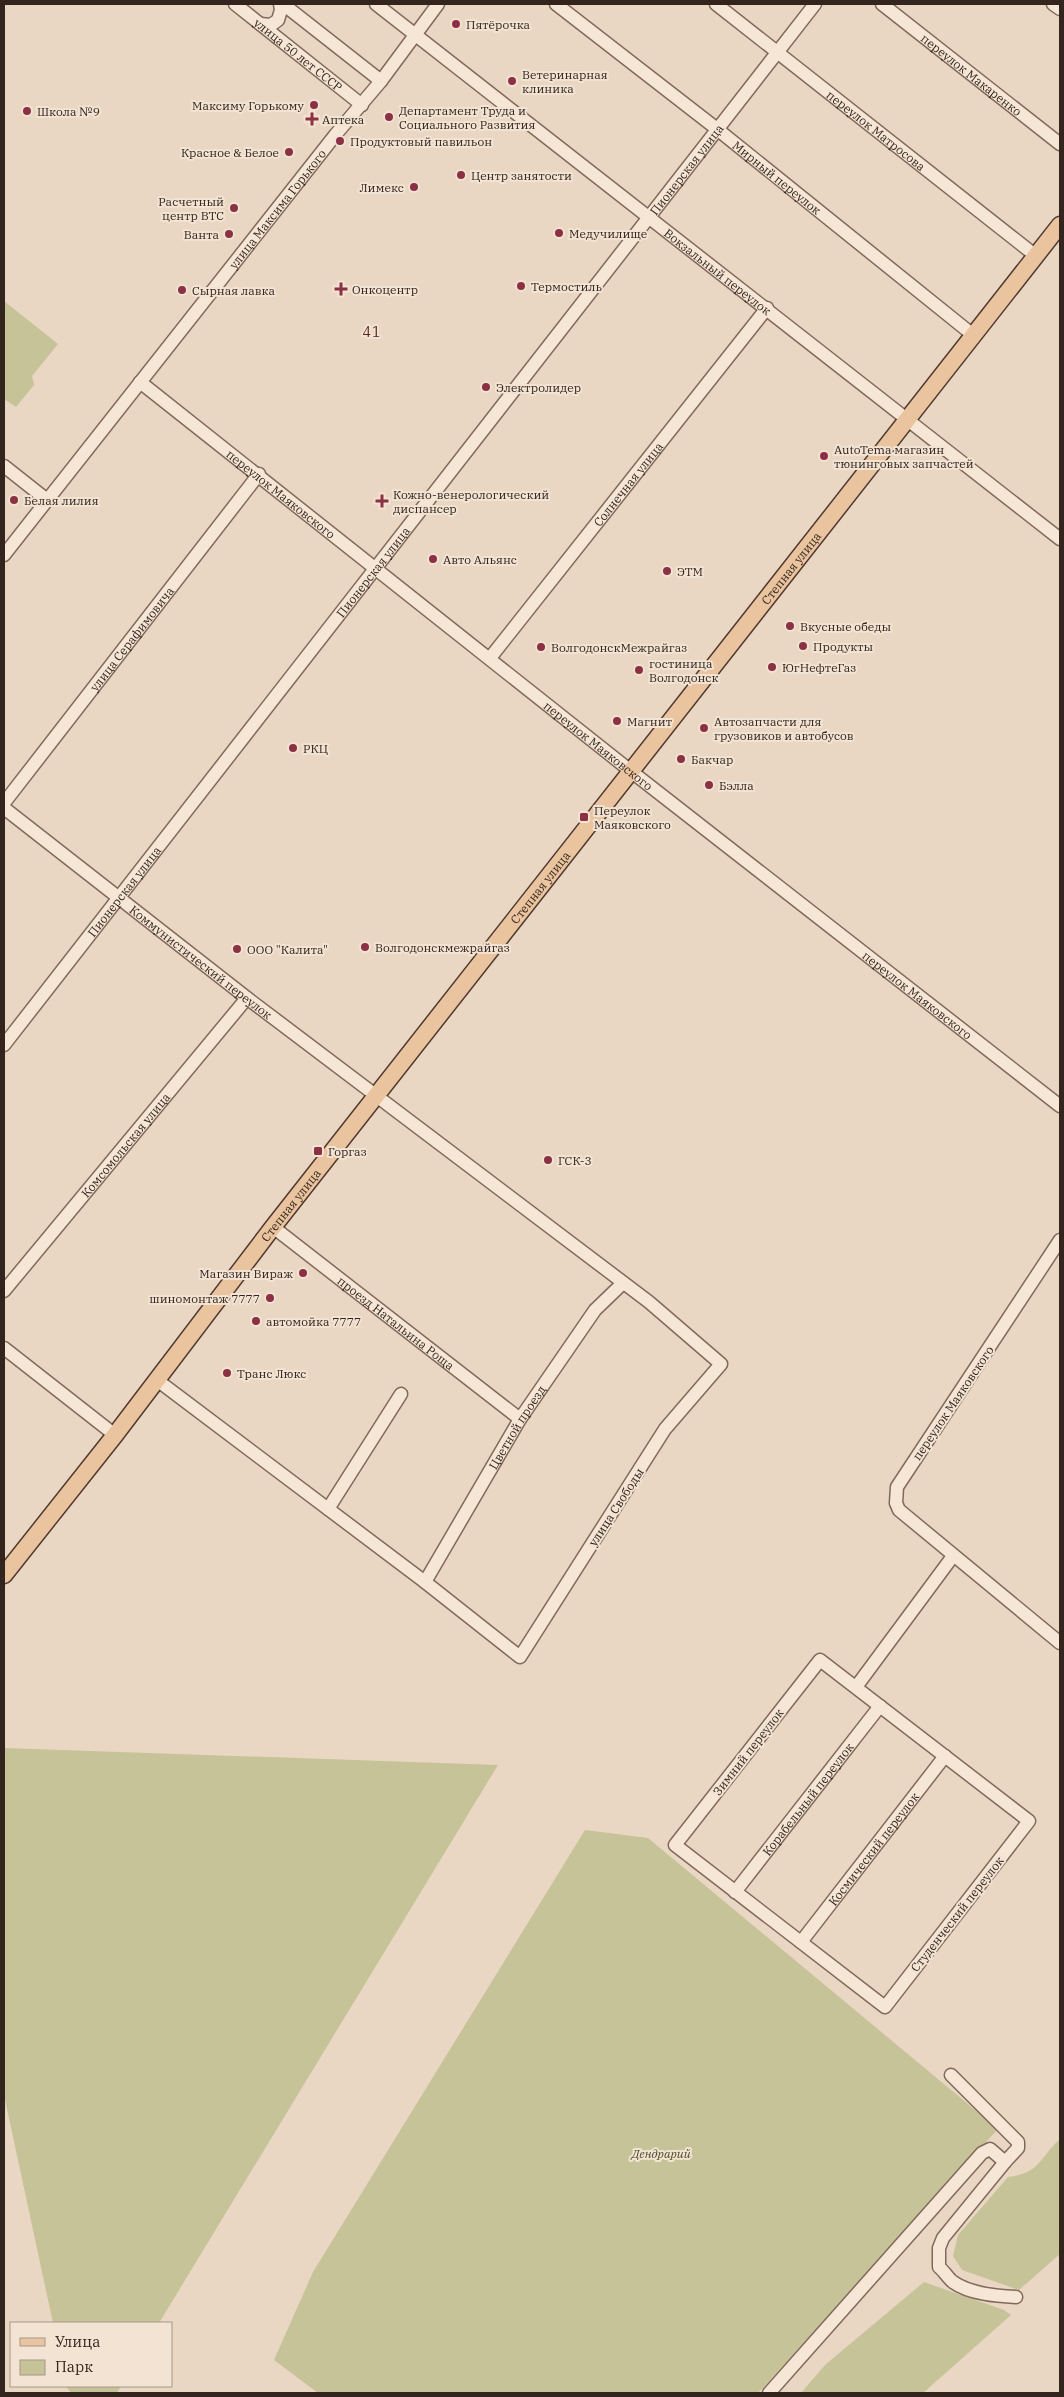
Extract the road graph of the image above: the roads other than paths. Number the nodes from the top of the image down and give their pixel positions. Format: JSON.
{"nodes":[{"id":1,"x":235,"y":4,"type":"edge"},
{"id":2,"x":280,"y":4,"type":"edge"},
{"id":3,"x":283,"y":4,"type":"edge"},
{"id":4,"x":376,"y":4,"type":"edge"},
{"id":5,"x":438,"y":4,"type":"edge"},
{"id":6,"x":556,"y":4,"type":"edge"},
{"id":7,"x":716,"y":4,"type":"edge"},
{"id":8,"x":815,"y":4,"type":"edge"},
{"id":9,"x":882,"y":4,"type":"edge"},
{"id":10,"x":1053,"y":4,"type":"edge"},
{"id":11,"x":1060,"y":9,"type":"edge"},
{"id":12,"x":260,"y":24,"type":"junction"},
{"id":13,"x":415,"y":34,"type":"junction"},
{"id":14,"x":777,"y":51,"type":"junction"},
{"id":15,"x":381,"y":81,"type":"junction"},
{"id":16,"x":362,"y":105,"type":"junction"},
{"id":17,"x":717,"y":129,"type":"junction"},
{"id":18,"x":1060,"y":144,"type":"edge"},
{"id":19,"x":649,"y":217,"type":"junction"},
{"id":20,"x":1060,"y":225,"type":"edge"},
{"id":21,"x":1036,"y":256,"type":"junction"},
{"id":22,"x":767,"y":308,"type":"junction"},
{"id":23,"x":973,"y":334,"type":"junction"},
{"id":24,"x":140,"y":382,"type":"junction"},
{"id":25,"x":908,"y":418,"type":"junction"},
{"id":26,"x":8,"y":470,"type":"edge"},
{"id":27,"x":259,"y":474,"type":"junction"},
{"id":28,"x":4,"y":483,"type":"edge"},
{"id":29,"x":47,"y":500,"type":"junction"},
{"id":30,"x":1060,"y":539,"type":"edge"},
{"id":31,"x":4,"y":555,"type":"edge"},
{"id":32,"x":375,"y":567,"type":"junction"},
{"id":33,"x":490,"y":658,"type":"junction"},
{"id":34,"x":632,"y":772,"type":"junction"},
{"id":35,"x":4,"y":803,"type":"edge"},
{"id":36,"x":4,"y":808,"type":"edge"},
{"id":37,"x":118,"y":898,"type":"junction"},
{"id":38,"x":247,"y":998,"type":"junction"},
{"id":39,"x":4,"y":1045,"type":"edge"},
{"id":40,"x":376,"y":1097,"type":"junction"},
{"id":41,"x":1060,"y":1106,"type":"edge"},
{"id":42,"x":274,"y":1227,"type":"junction"},
{"id":43,"x":1060,"y":1240,"type":"edge"},
{"id":44,"x":623,"y":1283,"type":"junction"},
{"id":45,"x":4,"y":1292,"type":"edge"},
{"id":46,"x":4,"y":1348,"type":"edge"},
{"id":47,"x":721,"y":1364,"type":"joint"},
{"id":48,"x":157,"y":1380,"type":"junction"},
{"id":49,"x":401,"y":1394,"type":"dead end"},
{"id":50,"x":520,"y":1419,"type":"junction"},
{"id":51,"x":114,"y":1435,"type":"junction"},
{"id":52,"x":328,"y":1509,"type":"junction"},
{"id":53,"x":953,"y":1556,"type":"junction"},
{"id":54,"x":4,"y":1575,"type":"edge"},
{"id":55,"x":425,"y":1582,"type":"junction"},
{"id":56,"x":1060,"y":1643,"type":"edge"},
{"id":57,"x":856,"y":1688,"type":"junction"},
{"id":58,"x":880,"y":1706,"type":"junction"},
{"id":59,"x":945,"y":1756,"type":"junction"},
{"id":60,"x":735,"y":1892,"type":"junction"},
{"id":61,"x":801,"y":1942,"type":"junction"},
{"id":62,"x":951,"y":2075,"type":"dead end"},
{"id":63,"x":1005,"y":2162,"type":"junction"},
{"id":64,"x":1016,"y":2297,"type":"dead end"},
{"id":65,"x":769,"y":2393,"type":"edge"}],
"edges":[{"from":1,"to":12,"type":"street","name":"улица 50 лет СССР"},
{"from":2,"to":12,"type":"street"},
{"from":3,"to":15,"type":"street"},
{"from":4,"to":13,"type":"street","name":"Вокзальный переулок"},
{"from":5,"to":13,"type":"street","name":"улица Максима Горького"},
{"from":6,"to":17,"type":"street","name":"Мирный переулок"},
{"from":7,"to":14,"type":"street","name":"переулок Матросова"},
{"from":8,"to":14,"type":"street","name":"Пионерская улица"},
{"from":9,"to":18,"type":"street","name":"переулок Макаренко"},
{"from":10,"to":11,"type":"street"},
{"from":12,"to":16,"type":"street","name":"улица 50 лет СССР"},
{"from":13,"to":15,"type":"street","name":"улица Максима Горького"},
{"from":13,"to":19,"type":"street","name":"Вокзальный переулок"},
{"from":14,"to":17,"type":"street","name":"Пионерская улица"},
{"from":14,"to":21,"type":"street","name":"переулок Матросова"},
{"from":15,"to":16,"type":"street","name":"улица Максима Горького"},
{"from":16,"to":24,"type":"street","name":"улица Максима Горького"},
{"from":17,"to":19,"type":"street","name":"Пионерская улица"},
{"from":17,"to":23,"type":"street","name":"Мирный переулок"},
{"from":19,"to":22,"type":"street","name":"Вокзальный переулок"},
{"from":19,"to":32,"type":"street","name":"Пионерская улица"},
{"from":20,"to":21,"type":"main road","name":"Степная улица"},
{"from":21,"to":23,"type":"main road","name":"Степная улица"},
{"from":22,"to":25,"type":"street","name":"Вокзальный переулок"},
{"from":22,"to":33,"type":"street","name":"Солнечная улица"},
{"from":23,"to":25,"type":"main road","name":"Степная улица"},
{"from":24,"to":27,"type":"street","name":"переулок Маяковского"},
{"from":24,"to":29,"type":"street","name":"улица Максима Горького"},
{"from":25,"to":30,"type":"street","name":"Вокзальный переулок"},
{"from":25,"to":34,"type":"main road","name":"Степная улица"},
{"from":26,"to":28,"type":"street"},
{"from":26,"to":29,"type":"street"},
{"from":27,"to":32,"type":"street","name":"переулок Маяковского"},
{"from":27,"to":35,"type":"street","name":"улица Серафимовича"},
{"from":29,"to":31,"type":"street","name":"улица Максима Горького"},
{"from":32,"to":33,"type":"street","name":"переулок Маяковского"},
{"from":32,"to":37,"type":"street","name":"Пионерская улица"},
{"from":33,"to":34,"type":"street","name":"переулок Маяковского"},
{"from":34,"to":40,"type":"main road","name":"Степная улица"},
{"from":34,"to":41,"type":"street","name":"переулок Маяковского"},
{"from":36,"to":37,"type":"street","name":"Коммунистический переулок"},
{"from":37,"to":38,"type":"street","name":"Коммунистический переулок"},
{"from":37,"to":39,"type":"street","name":"Пионерская улица"},
{"from":38,"to":40,"type":"street","name":"Коммунистический переулок"},
{"from":38,"to":45,"type":"street","name":"Комсомольская улица"},
{"from":40,"to":42,"type":"main road","name":"Степная улица"},
{"from":40,"to":44,"type":"street","name":"Коммунистический переулок"},
{"from":42,"to":48,"type":"main road","name":"Степная улица"},
{"from":42,"to":50,"type":"street","name":"проезд Натальина Роща"},
{"from":43,"to":53,"type":"street","name":"переулок Маяковского"},
{"from":44,"to":47,"type":"street","name":"Коммунистический переулок"},
{"from":44,"to":50,"type":"street","name":"Цветной проезд"},
{"from":46,"to":51,"type":"street"},
{"from":47,"to":55,"type":"street","name":"улица Свободы"},
{"from":48,"to":51,"type":"main road","name":"Степная улица"},
{"from":48,"to":52,"type":"street"},
{"from":49,"to":52,"type":"street"},
{"from":50,"to":55,"type":"street","name":"Цветной проезд"},
{"from":51,"to":54,"type":"main road","name":"Степная улица"},
{"from":52,"to":55,"type":"street"},
{"from":53,"to":56,"type":"street","name":"переулок Маяковского"},
{"from":53,"to":57,"type":"street"},
{"from":57,"to":58,"type":"street"},
{"from":57,"to":60,"type":"street","name":"Зимний переулок"},
{"from":58,"to":59,"type":"street"},
{"from":58,"to":60,"type":"street","name":"Корабельный переулок"},
{"from":59,"to":61,"type":"street","name":"Космический переулок"},
{"from":59,"to":61,"type":"street","name":"Студенческий переулок"},
{"from":60,"to":61,"type":"street"},
{"from":62,"to":63,"type":"street"},
{"from":63,"to":64,"type":"street"},
{"from":63,"to":65,"type":"street"}]}
